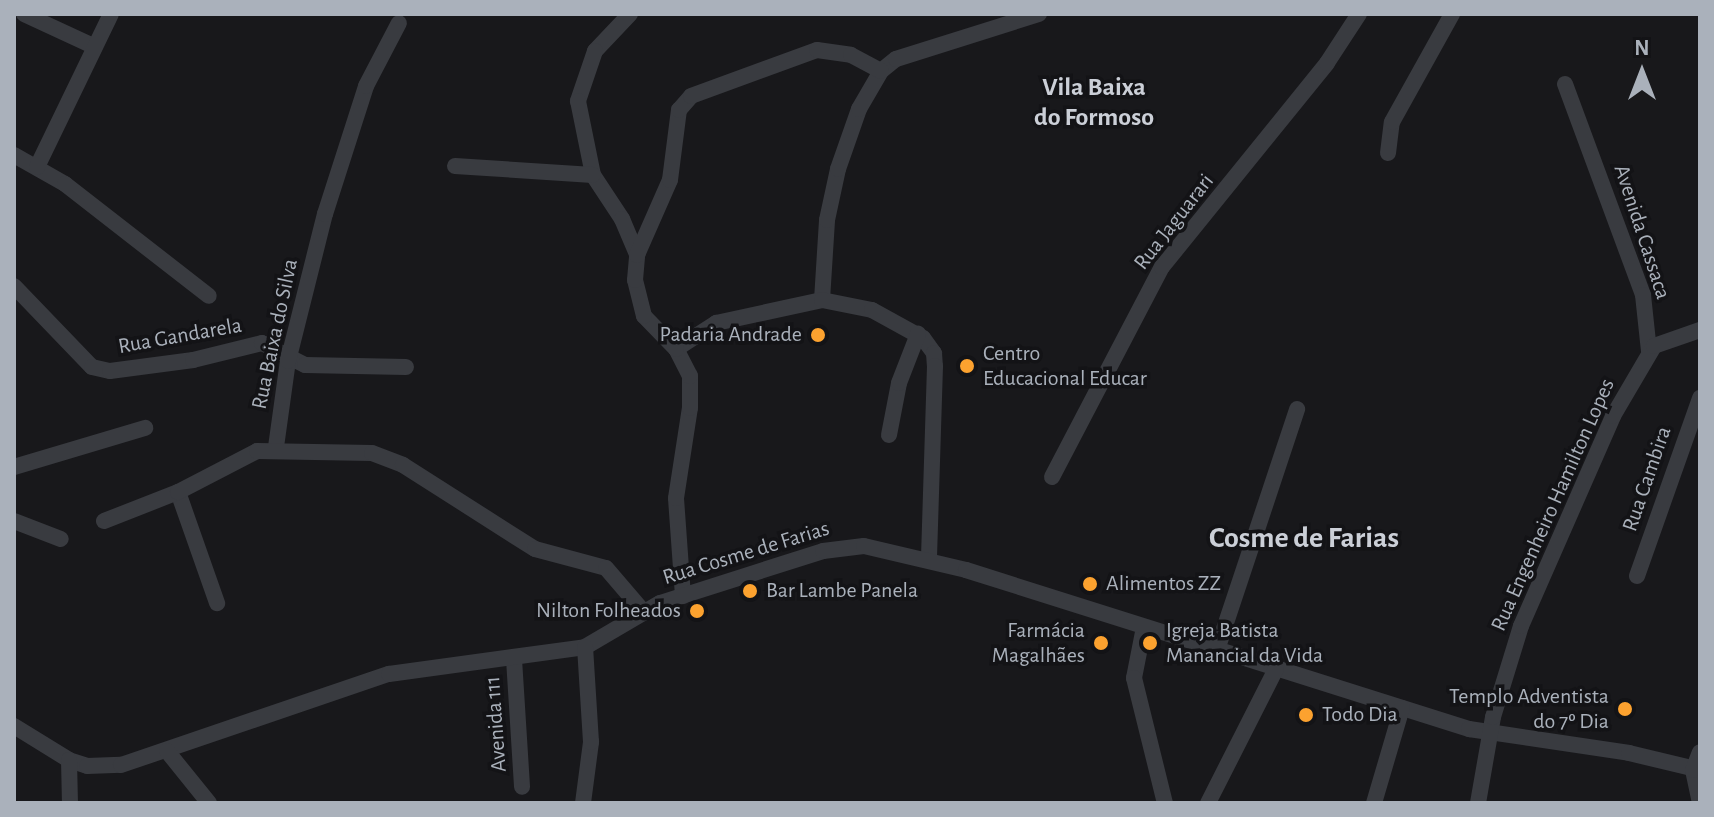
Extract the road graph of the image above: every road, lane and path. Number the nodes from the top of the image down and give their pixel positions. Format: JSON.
{"nodes":[{"id":1,"x":24,"y":14,"type":"edge"},
{"id":2,"x":111,"y":14,"type":"edge"},
{"id":3,"x":630,"y":14,"type":"edge"},
{"id":4,"x":1039,"y":14,"type":"edge"},
{"id":5,"x":1359,"y":14,"type":"edge"},
{"id":6,"x":1452,"y":14,"type":"edge"},
{"id":7,"x":399,"y":23,"type":"dead end"},
{"id":8,"x":95,"y":47,"type":"junction"},
{"id":9,"x":881,"y":71,"type":"junction"},
{"id":10,"x":1565,"y":84,"type":"dead end"},
{"id":11,"x":1388,"y":153,"type":"dead end"},
{"id":12,"x":14,"y":155,"type":"edge"},
{"id":13,"x":455,"y":166,"type":"dead end"},
{"id":14,"x":37,"y":167,"type":"junction"},
{"id":15,"x":593,"y":175,"type":"junction"},
{"id":16,"x":637,"y":255,"type":"junction"},
{"id":17,"x":14,"y":286,"type":"edge"},
{"id":18,"x":209,"y":296,"type":"dead end"},
{"id":19,"x":822,"y":300,"type":"junction"},
{"id":20,"x":1700,"y":330,"type":"edge"},
{"id":21,"x":918,"y":334,"type":"junction"},
{"id":22,"x":676,"y":349,"type":"junction"},
{"id":23,"x":1649,"y":351,"type":"junction"},
{"id":24,"x":288,"y":361,"type":"junction"},
{"id":25,"x":406,"y":367,"type":"dead end"},
{"id":26,"x":1700,"y":398,"type":"edge"},
{"id":27,"x":1297,"y":409,"type":"dead end"},
{"id":28,"x":145,"y":428,"type":"dead end"},
{"id":29,"x":889,"y":435,"type":"dead end"},
{"id":30,"x":276,"y":447,"type":"junction"},
{"id":31,"x":14,"y":467,"type":"edge"},
{"id":32,"x":1052,"y":477,"type":"dead end"},
{"id":33,"x":178,"y":492,"type":"junction"},
{"id":34,"x":14,"y":521,"type":"edge"},
{"id":35,"x":104,"y":521,"type":"dead end"},
{"id":36,"x":61,"y":539,"type":"dead end"},
{"id":37,"x":929,"y":560,"type":"junction"},
{"id":38,"x":1637,"y":576,"type":"dead end"},
{"id":39,"x":683,"y":596,"type":"junction"},
{"id":40,"x":217,"y":603,"type":"dead end"},
{"id":41,"x":642,"y":610,"type":"junction"},
{"id":42,"x":1144,"y":627,"type":"junction"},
{"id":43,"x":585,"y":647,"type":"junction"},
{"id":44,"x":1217,"y":650,"type":"junction"},
{"id":45,"x":514,"y":659,"type":"junction"},
{"id":46,"x":1276,"y":669,"type":"junction"},
{"id":47,"x":1402,"y":708,"type":"junction"},
{"id":48,"x":14,"y":726,"type":"edge"},
{"id":49,"x":1490,"y":734,"type":"junction"},
{"id":50,"x":167,"y":751,"type":"junction"},
{"id":51,"x":1700,"y":752,"type":"edge"},
{"id":52,"x":69,"y":760,"type":"junction"},
{"id":53,"x":1696,"y":770,"type":"edge"},
{"id":54,"x":522,"y":787,"type":"dead end"},
{"id":55,"x":70,"y":803,"type":"edge"},
{"id":56,"x":209,"y":803,"type":"edge"},
{"id":57,"x":583,"y":803,"type":"edge"},
{"id":58,"x":1165,"y":803,"type":"edge"},
{"id":59,"x":1208,"y":803,"type":"edge"},
{"id":60,"x":1374,"y":803,"type":"edge"},
{"id":61,"x":1478,"y":803,"type":"edge"},
{"id":62,"x":1700,"y":803,"type":"edge"}],
"edges":[{"from":1,"to":8,"type":"street"},
{"from":2,"to":8,"type":"street"},
{"from":3,"to":15,"type":"street"},
{"from":4,"to":9,"type":"street"},
{"from":5,"to":32,"type":"street","name":"Rua Jaguarari"},
{"from":6,"to":11,"type":"street"},
{"from":7,"to":24,"type":"street","name":"Rua Baixa do Silva"},
{"from":8,"to":14,"type":"street"},
{"from":9,"to":16,"type":"street"},
{"from":9,"to":19,"type":"street"},
{"from":10,"to":23,"type":"street","name":"Avenida Cassaca"},
{"from":12,"to":14,"type":"street"},
{"from":13,"to":15,"type":"street"},
{"from":14,"to":18,"type":"street"},
{"from":15,"to":16,"type":"street"},
{"from":16,"to":22,"type":"street"},
{"from":17,"to":24,"type":"street","name":"Rua Gandarela"},
{"from":19,"to":21,"type":"street"},
{"from":19,"to":22,"type":"street"},
{"from":20,"to":23,"type":"street"},
{"from":21,"to":29,"type":"street"},
{"from":21,"to":37,"type":"street"},
{"from":22,"to":39,"type":"street"},
{"from":23,"to":49,"type":"street","name":"Rua Engenheiro Hamilton Lopes"},
{"from":24,"to":25,"type":"street"},
{"from":24,"to":30,"type":"street","name":"Rua Baixa do Silva"},
{"from":26,"to":38,"type":"street","name":"Rua Cambira"},
{"from":27,"to":44,"type":"street"},
{"from":28,"to":31,"type":"street"},
{"from":30,"to":33,"type":"street"},
{"from":30,"to":41,"type":"street"},
{"from":33,"to":35,"type":"street"},
{"from":33,"to":40,"type":"street"},
{"from":34,"to":36,"type":"street"},
{"from":37,"to":39,"type":"street","name":"Rua Cosme de Farias"},
{"from":37,"to":42,"type":"street","name":"Rua Cosme de Farias"},
{"from":39,"to":41,"type":"street","name":"Rua Cosme de Farias"},
{"from":41,"to":43,"type":"street","name":"Rua Cosme de Farias"},
{"from":42,"to":44,"type":"street","name":"Rua Cosme de Farias"},
{"from":42,"to":58,"type":"street"},
{"from":43,"to":45,"type":"street","name":"Rua Cosme de Farias"},
{"from":43,"to":57,"type":"street"},
{"from":44,"to":46,"type":"street","name":"Rua Cosme de Farias"},
{"from":45,"to":50,"type":"street","name":"Rua Cosme de Farias"},
{"from":45,"to":54,"type":"street","name":"Avenida 111"},
{"from":46,"to":47,"type":"street","name":"Rua Cosme de Farias"},
{"from":46,"to":59,"type":"street"},
{"from":47,"to":49,"type":"street","name":"Rua Cosme de Farias"},
{"from":47,"to":60,"type":"street"},
{"from":48,"to":52,"type":"street","name":"Rua Cosme de Farias"},
{"from":49,"to":53,"type":"street","name":"Rua Cosme de Farias"},
{"from":49,"to":61,"type":"street","name":"Rua Engenheiro Hamilton Lopes"},
{"from":50,"to":52,"type":"street","name":"Rua Cosme de Farias"},
{"from":50,"to":56,"type":"street"},
{"from":51,"to":53,"type":"street"},
{"from":52,"to":55,"type":"street"},
{"from":53,"to":62,"type":"street"}]}
